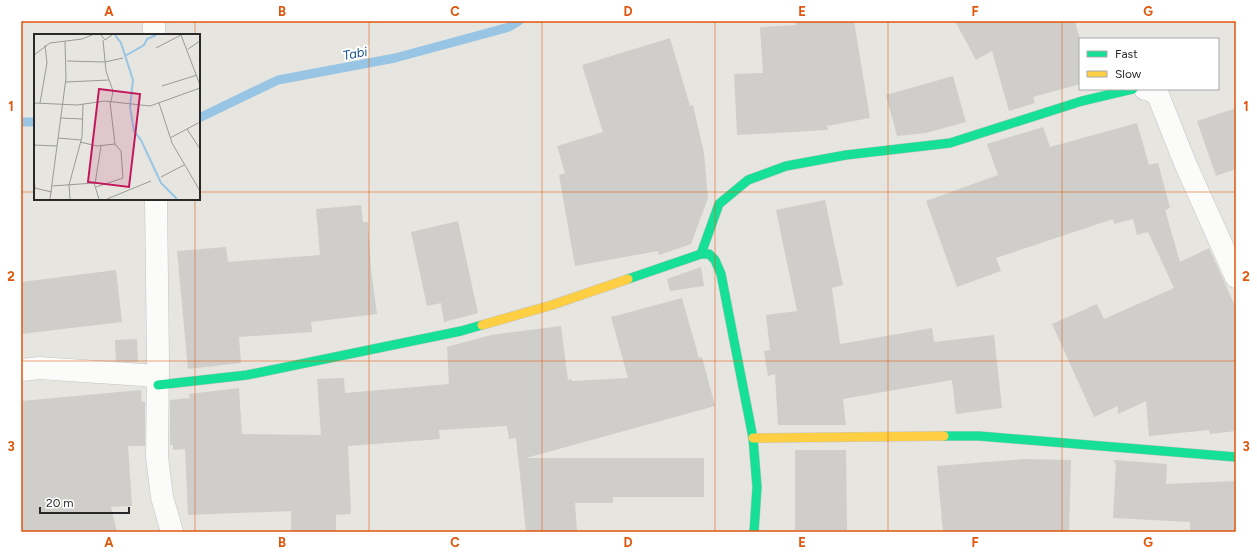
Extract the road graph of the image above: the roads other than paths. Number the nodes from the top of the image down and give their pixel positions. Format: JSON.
{"nodes":[{"id":1,"x":154,"y":21,"type":"edge"},
{"id":2,"x":154,"y":34,"type":"edge"},
{"id":3,"x":1129,"y":90,"type":"edge"},
{"id":4,"x":1150,"y":90,"type":"edge"},
{"id":5,"x":156,"y":200,"type":"edge"},
{"id":6,"x":701,"y":254,"type":"junction"},
{"id":7,"x":1236,"y":277,"type":"edge"},
{"id":8,"x":21,"y":370,"type":"edge"},
{"id":9,"x":158,"y":380,"type":"junction"},
{"id":10,"x":753,"y":438,"type":"junction"},
{"id":11,"x":1236,"y":457,"type":"edge"},
{"id":12,"x":172,"y":532,"type":"edge"},
{"id":13,"x":754,"y":532,"type":"edge"}],
"edges":[{"from":1,"to":2,"type":"street"},
{"from":3,"to":6,"type":"street"},
{"from":4,"to":7,"type":"street"},
{"from":5,"to":9,"type":"street"},
{"from":6,"to":9,"type":"street"},
{"from":6,"to":10,"type":"street"},
{"from":8,"to":9,"type":"street"},
{"from":9,"to":12,"type":"street"},
{"from":10,"to":11,"type":"street"},
{"from":10,"to":13,"type":"street"}]}
